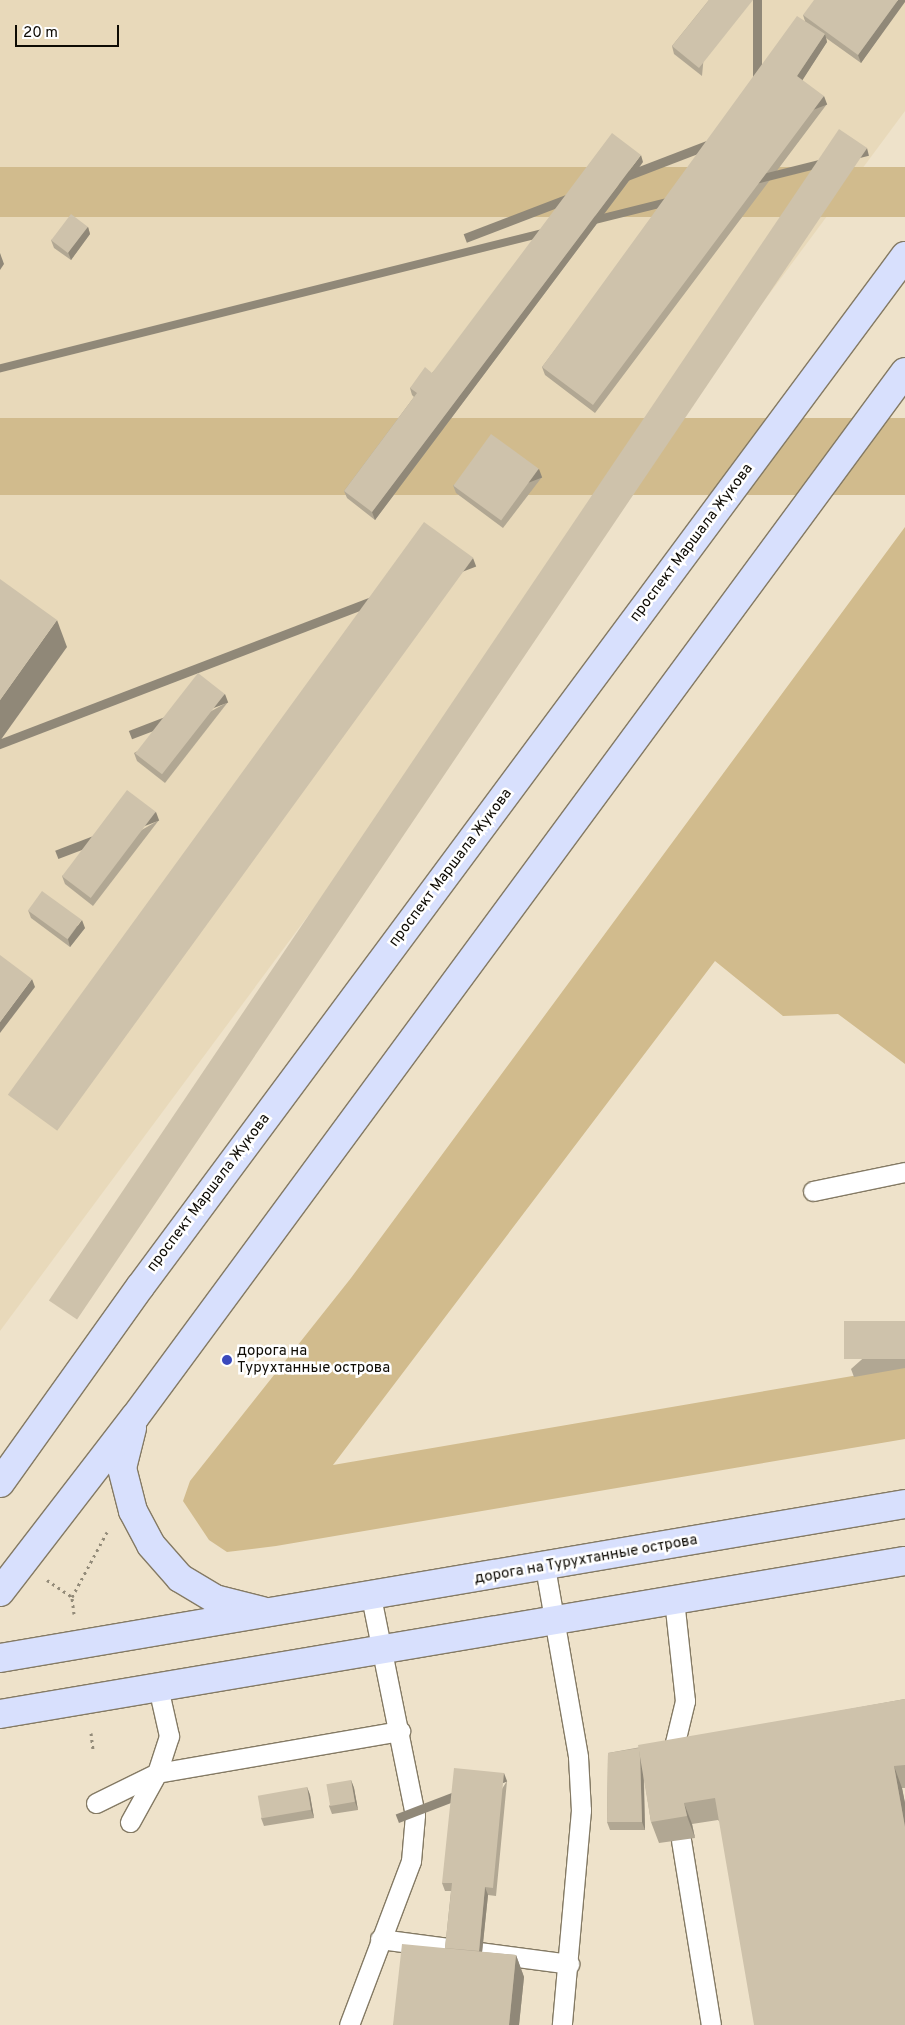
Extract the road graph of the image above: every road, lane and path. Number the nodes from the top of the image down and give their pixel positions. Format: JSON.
{"nodes":[{"id":1,"x":905,"y":256,"type":"edge"},
{"id":2,"x":905,"y":372,"type":"edge"},
{"id":3,"x":905,"y":1172,"type":"edge"},
{"id":4,"x":813,"y":1191,"type":"dead end"},
{"id":5,"x":135,"y":1417,"type":"junction"},
{"id":6,"x":0,"y":1483,"type":"edge"},
{"id":7,"x":905,"y":1504,"type":"edge"},
{"id":8,"x":110,"y":1527,"type":"dead end"},
{"id":9,"x":905,"y":1560,"type":"edge"},
{"id":10,"x":545,"y":1567,"type":"junction"},
{"id":11,"x":44,"y":1578,"type":"dead end"},
{"id":12,"x":0,"y":1592,"type":"edge"},
{"id":13,"x":72,"y":1597,"type":"junction"},
{"id":14,"x":371,"y":1597,"type":"junction"},
{"id":15,"x":674,"y":1600,"type":"junction"},
{"id":16,"x":272,"y":1613,"type":"junction"},
{"id":17,"x":555,"y":1621,"type":"junction"},
{"id":18,"x":75,"y":1623,"type":"dead end"},
{"id":19,"x":380,"y":1650,"type":"junction"},
{"id":20,"x":0,"y":1658,"type":"edge"},
{"id":21,"x":158,"y":1688,"type":"junction"},
{"id":22,"x":0,"y":1714,"type":"edge"},
{"id":23,"x":400,"y":1731,"type":"junction"},
{"id":24,"x":91,"y":1733,"type":"dead end"},
{"id":25,"x":93,"y":1750,"type":"dead end"},
{"id":26,"x":670,"y":1763,"type":"edge"},
{"id":27,"x":157,"y":1773,"type":"junction"},
{"id":28,"x":96,"y":1803,"type":"dead end"},
{"id":29,"x":130,"y":1822,"type":"dead end"},
{"id":30,"x":681,"y":1840,"type":"edge"},
{"id":31,"x":380,"y":1939,"type":"junction"},
{"id":32,"x":569,"y":1964,"type":"junction"},
{"id":33,"x":349,"y":2025,"type":"edge"},
{"id":34,"x":562,"y":2025,"type":"edge"},
{"id":35,"x":711,"y":2025,"type":"edge"}],
"edges":[{"from":1,"to":6,"type":"main road","name":"проспект Маршала Жукова"},
{"from":2,"to":5,"type":"main road"},
{"from":3,"to":4,"type":"lane"},
{"from":5,"to":12,"type":"main road"},
{"from":5,"to":16,"type":"main road"},
{"from":7,"to":10,"type":"main road","name":"дорога на Турухтанные острова"},
{"from":8,"to":13,"type":"path"},
{"from":9,"to":15,"type":"main road"},
{"from":10,"to":14,"type":"main road","name":"дорога на Турухтанные острова"},
{"from":10,"to":17,"type":"lane"},
{"from":11,"to":13,"type":"path"},
{"from":13,"to":18,"type":"path"},
{"from":14,"to":16,"type":"main road","name":"дорога на Турухтанные острова"},
{"from":14,"to":19,"type":"lane"},
{"from":15,"to":17,"type":"main road"},
{"from":15,"to":26,"type":"lane"},
{"from":16,"to":20,"type":"main road","name":"дорога на Турухтанные острова"},
{"from":17,"to":19,"type":"main road"},
{"from":17,"to":32,"type":"lane"},
{"from":19,"to":21,"type":"main road"},
{"from":19,"to":23,"type":"lane"},
{"from":21,"to":22,"type":"main road"},
{"from":21,"to":27,"type":"lane"},
{"from":23,"to":27,"type":"lane"},
{"from":23,"to":31,"type":"lane"},
{"from":24,"to":25,"type":"path"},
{"from":27,"to":28,"type":"lane"},
{"from":27,"to":29,"type":"lane"},
{"from":30,"to":35,"type":"lane"},
{"from":31,"to":32,"type":"lane"},
{"from":31,"to":33,"type":"lane"},
{"from":32,"to":34,"type":"lane"}]}
